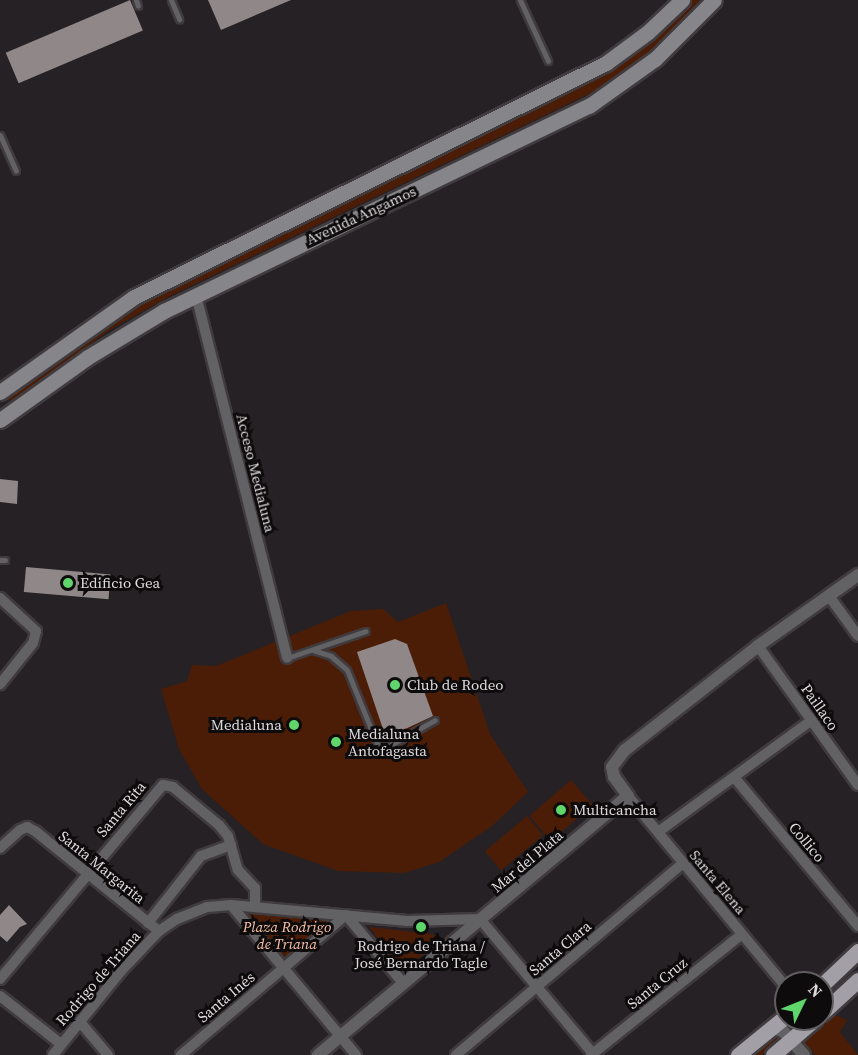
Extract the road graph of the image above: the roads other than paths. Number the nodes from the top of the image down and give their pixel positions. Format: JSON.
{"nodes":[{"id":1,"x":171,"y":0,"type":"edge"},
{"id":2,"x":520,"y":0,"type":"edge"},
{"id":3,"x":682,"y":0,"type":"edge"},
{"id":4,"x":714,"y":0,"type":"edge"},
{"id":5,"x":179,"y":19,"type":"dead end"},
{"id":6,"x":548,"y":61,"type":"dead end"},
{"id":7,"x":0,"y":135,"type":"edge"},
{"id":8,"x":16,"y":171,"type":"dead end"},
{"id":9,"x":196,"y":295,"type":"junction"},
{"id":10,"x":0,"y":392,"type":"edge"},
{"id":11,"x":0,"y":420,"type":"edge"},
{"id":12,"x":858,"y":575,"type":"edge"},
{"id":13,"x":829,"y":596,"type":"junction"},
{"id":14,"x":0,"y":598,"type":"edge"},
{"id":15,"x":366,"y":631,"type":"dead end"},
{"id":16,"x":858,"y":636,"type":"edge"},
{"id":17,"x":758,"y":645,"type":"junction"},
{"id":18,"x":313,"y":650,"type":"junction"},
{"id":19,"x":287,"y":658,"type":"joint"},
{"id":20,"x":0,"y":684,"type":"edge"},
{"id":21,"x":435,"y":720,"type":"dead end"},
{"id":22,"x":812,"y":720,"type":"junction"},
{"id":23,"x":734,"y":777,"type":"junction"},
{"id":24,"x":858,"y":785,"type":"edge"},
{"id":25,"x":628,"y":796,"type":"junction"},
{"id":26,"x":658,"y":832,"type":"junction"},
{"id":27,"x":231,"y":845,"type":"junction"},
{"id":28,"x":0,"y":848,"type":"edge"},
{"id":29,"x":683,"y":863,"type":"junction"},
{"id":30,"x":86,"y":874,"type":"junction"},
{"id":31,"x":231,"y":904,"type":"junction"},
{"id":32,"x":255,"y":906,"type":"junction"},
{"id":33,"x":346,"y":915,"type":"junction"},
{"id":34,"x":480,"y":919,"type":"junction"},
{"id":35,"x":148,"y":923,"type":"junction"},
{"id":36,"x":858,"y":926,"type":"edge"},
{"id":37,"x":159,"y":931,"type":"junction"},
{"id":38,"x":742,"y":934,"type":"junction"},
{"id":39,"x":858,"y":951,"type":"edge"},
{"id":40,"x":284,"y":968,"type":"junction"},
{"id":41,"x":774,"y":973,"type":"edge"},
{"id":42,"x":834,"y":974,"type":"edge"},
{"id":43,"x":0,"y":979,"type":"edge"},
{"id":44,"x":858,"y":980,"type":"edge"},
{"id":45,"x":403,"y":983,"type":"junction"},
{"id":46,"x":537,"y":987,"type":"junction"},
{"id":47,"x":0,"y":996,"type":"edge"},
{"id":48,"x":834,"y":1002,"type":"edge"},
{"id":49,"x":80,"y":1022,"type":"junction"},
{"id":50,"x":774,"y":1026,"type":"edge"},
{"id":51,"x":771,"y":1028,"type":"junction"},
{"id":52,"x":801,"y":1031,"type":"edge"},
{"id":53,"x":340,"y":1036,"type":"junction"},
{"id":54,"x":791,"y":1040,"type":"junction"},
{"id":55,"x":61,"y":1044,"type":"junction"},
{"id":56,"x":593,"y":1054,"type":"edge"},
{"id":57,"x":53,"y":1055,"type":"edge"},
{"id":58,"x":108,"y":1055,"type":"edge"},
{"id":59,"x":181,"y":1055,"type":"edge"},
{"id":60,"x":318,"y":1055,"type":"edge"},
{"id":61,"x":356,"y":1055,"type":"edge"},
{"id":62,"x":456,"y":1055,"type":"edge"},
{"id":63,"x":738,"y":1055,"type":"edge"},
{"id":64,"x":773,"y":1055,"type":"edge"},
{"id":65,"x":804,"y":1055,"type":"edge"}],
"edges":[{"from":1,"to":5,"type":"lane"},
{"from":2,"to":6,"type":"lane"},
{"from":3,"to":10,"type":"main road","name":"Avenida Angamos"},
{"from":4,"to":9,"type":"main road","name":"Avenida Angamos"},
{"from":7,"to":8,"type":"lane"},
{"from":9,"to":11,"type":"main road","name":"Avenida Angamos"},
{"from":9,"to":19,"type":"street","name":"Acceso Medialuna"},
{"from":12,"to":13,"type":"street"},
{"from":13,"to":16,"type":"street"},
{"from":13,"to":17,"type":"street"},
{"from":14,"to":20,"type":"street"},
{"from":15,"to":18,"type":"lane"},
{"from":17,"to":22,"type":"street","name":"Paillaco"},
{"from":17,"to":25,"type":"street"},
{"from":18,"to":19,"type":"lane"},
{"from":18,"to":21,"type":"lane"},
{"from":22,"to":23,"type":"street"},
{"from":22,"to":24,"type":"street","name":"Paillaco"},
{"from":23,"to":26,"type":"street"},
{"from":23,"to":36,"type":"street","name":"Collico"},
{"from":25,"to":26,"type":"street","name":"Santa Elena"},
{"from":25,"to":34,"type":"street","name":"Mar del Plata"},
{"from":26,"to":29,"type":"street","name":"Santa Elena"},
{"from":27,"to":30,"type":"street","name":"Santa Rita"},
{"from":27,"to":32,"type":"street","name":"Santa Rita"},
{"from":27,"to":35,"type":"street"},
{"from":28,"to":30,"type":"street","name":"Santa Margarita"},
{"from":29,"to":38,"type":"street","name":"Santa Elena"},
{"from":29,"to":46,"type":"street","name":"Santa Clara"},
{"from":30,"to":35,"type":"street","name":"Santa Margarita"},
{"from":30,"to":43,"type":"street","name":"Santa Rita"},
{"from":31,"to":32,"type":"street","name":"Rodrigo de Triana"},
{"from":31,"to":37,"type":"street","name":"Rodrigo de Triana"},
{"from":31,"to":40,"type":"street"},
{"from":32,"to":33,"type":"street","name":"Rodrigo de Triana"},
{"from":33,"to":34,"type":"street","name":"Rodrigo de Triana"},
{"from":33,"to":40,"type":"street","name":"Santa Inés"},
{"from":33,"to":45,"type":"street"},
{"from":34,"to":45,"type":"street","name":"Mar del Plata"},
{"from":34,"to":46,"type":"street"},
{"from":35,"to":37,"type":"street","name":"Santa Margarita"},
{"from":37,"to":49,"type":"street","name":"Rodrigo de Triana"},
{"from":38,"to":41,"type":"street","name":"Santa Elena"},
{"from":38,"to":56,"type":"street","name":"Santa Cruz"},
{"from":39,"to":42,"type":"main road"},
{"from":40,"to":53,"type":"street"},
{"from":40,"to":59,"type":"street","name":"Santa Inés"},
{"from":44,"to":48,"type":"main road"},
{"from":45,"to":53,"type":"street","name":"Mar del Plata"},
{"from":46,"to":56,"type":"street"},
{"from":46,"to":62,"type":"street","name":"Santa Clara"},
{"from":47,"to":55,"type":"street"},
{"from":49,"to":55,"type":"street","name":"Rodrigo de Triana"},
{"from":49,"to":58,"type":"street"},
{"from":50,"to":51,"type":"main road"},
{"from":51,"to":54,"type":"street"},
{"from":51,"to":63,"type":"main road"},
{"from":52,"to":54,"type":"main road"},
{"from":53,"to":60,"type":"street","name":"Mar del Plata"},
{"from":53,"to":61,"type":"street"},
{"from":54,"to":64,"type":"main road"},
{"from":54,"to":65,"type":"street"},
{"from":55,"to":57,"type":"street","name":"Rodrigo de Triana"}]}
